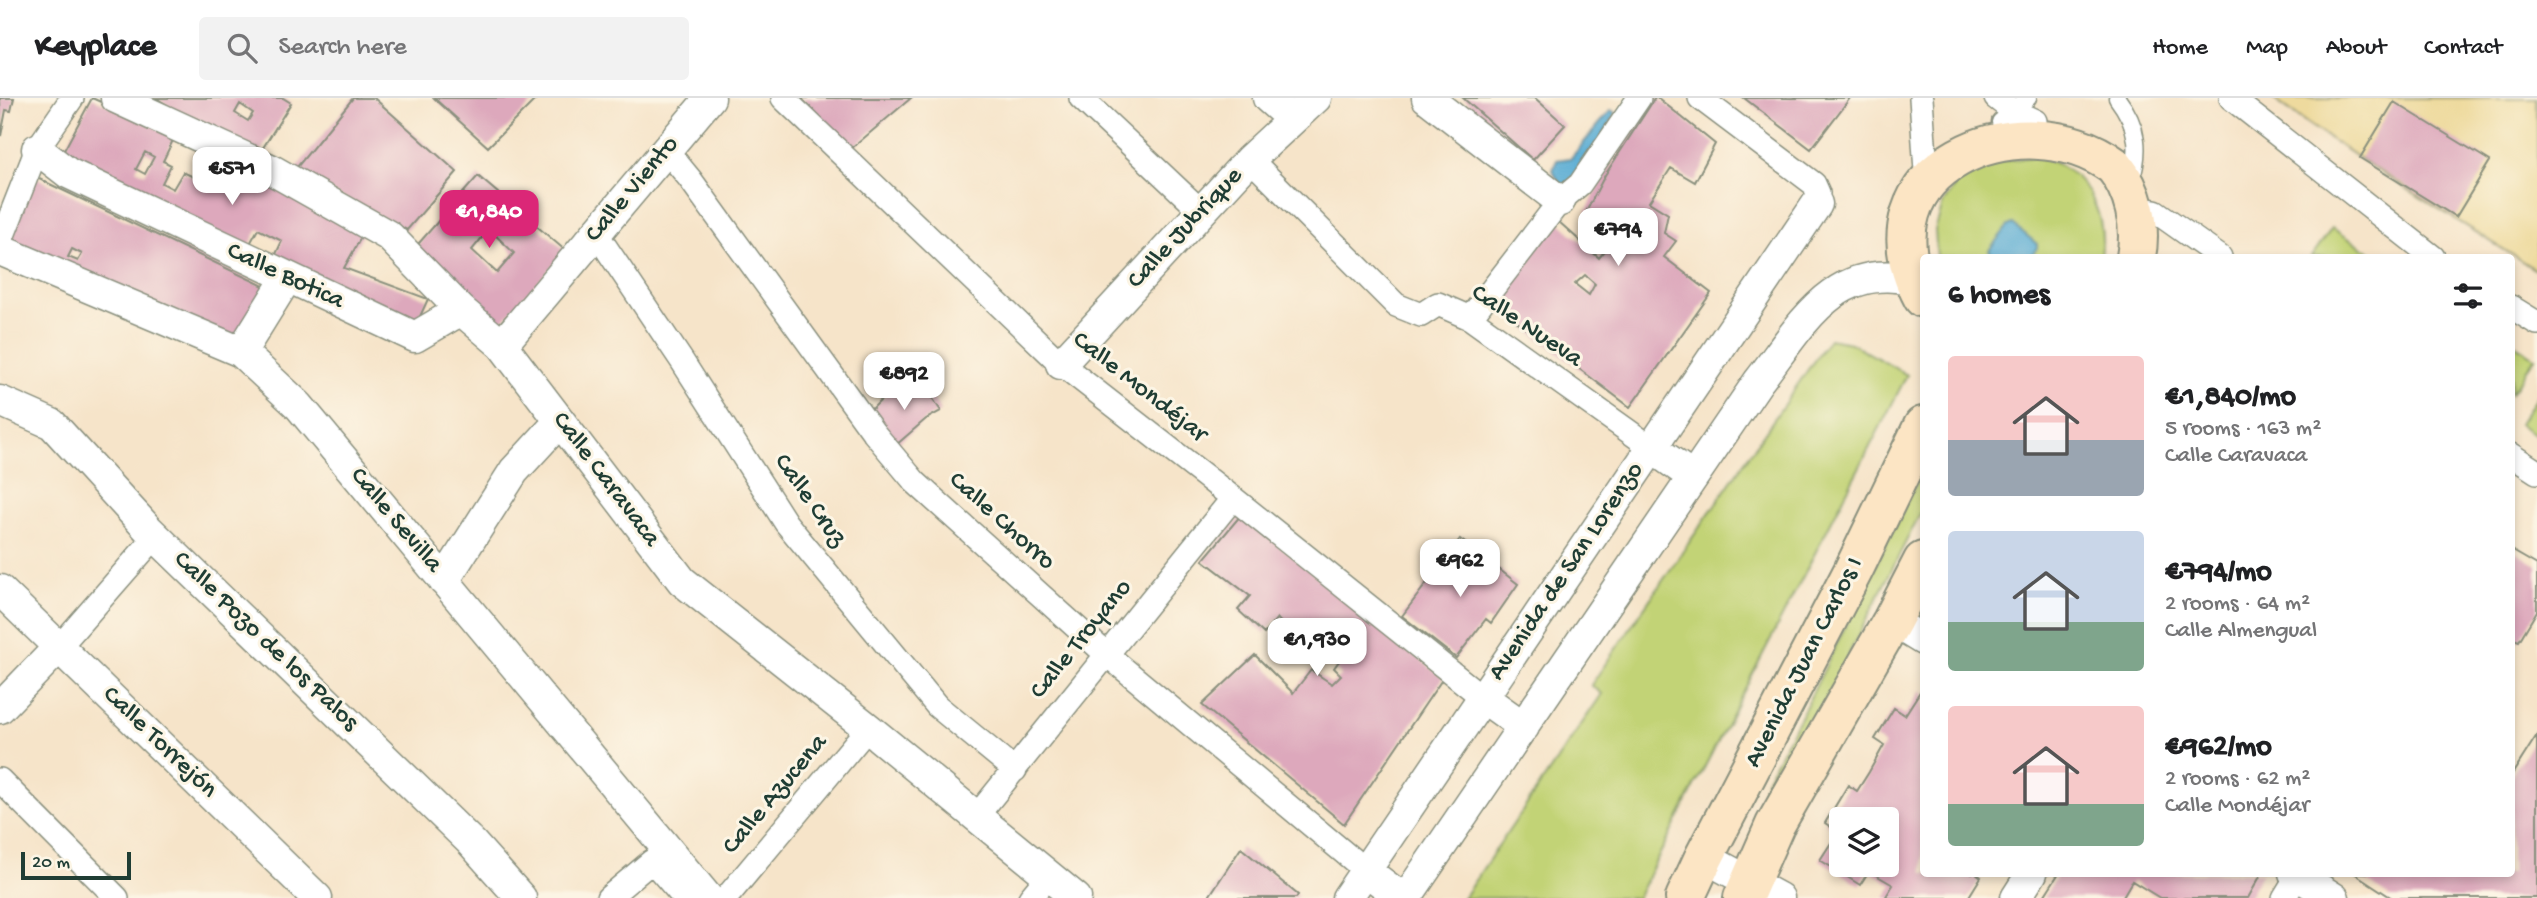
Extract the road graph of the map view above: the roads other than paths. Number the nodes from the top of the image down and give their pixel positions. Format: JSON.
{"nodes":[{"id":1,"x":72,"y":98,"type":"edge"},
{"id":2,"x":116,"y":98,"type":"edge"},
{"id":3,"x":710,"y":98,"type":"edge"},
{"id":4,"x":783,"y":98,"type":"edge"},
{"id":5,"x":1081,"y":98,"type":"edge"},
{"id":6,"x":1268,"y":98,"type":"edge"},
{"id":7,"x":1316,"y":98,"type":"edge"},
{"id":8,"x":1427,"y":98,"type":"edge"},
{"id":9,"x":1639,"y":98,"type":"edge"},
{"id":10,"x":1700,"y":98,"type":"edge"},
{"id":11,"x":1921,"y":98,"type":"edge"},
{"id":12,"x":2118,"y":98,"type":"edge"},
{"id":13,"x":2231,"y":98,"type":"edge"},
{"id":14,"x":2014,"y":110,"type":"edge"},
{"id":15,"x":1292,"y":119,"type":"junction"},
{"id":16,"x":37,"y":149,"type":"junction"},
{"id":17,"x":667,"y":151,"type":"junction"},
{"id":18,"x":1250,"y":159,"type":"junction"},
{"id":19,"x":1926,"y":171,"type":"junction"},
{"id":20,"x":2131,"y":199,"type":"junction"},
{"id":21,"x":1560,"y":201,"type":"junction"},
{"id":22,"x":1817,"y":204,"type":"joint"},
{"id":23,"x":1202,"y":211,"type":"junction"},
{"id":24,"x":596,"y":233,"type":"junction"},
{"id":25,"x":0,"y":243,"type":"edge"},
{"id":26,"x":0,"y":250,"type":"edge"},
{"id":27,"x":2136,"y":254,"type":"edge"},
{"id":28,"x":2216,"y":254,"type":"edge"},
{"id":29,"x":2429,"y":254,"type":"edge"},
{"id":30,"x":287,"y":278,"type":"junction"},
{"id":31,"x":1919,"y":289,"type":"edge"},
{"id":32,"x":2515,"y":309,"type":"edge"},
{"id":33,"x":461,"y":310,"type":"junction"},
{"id":34,"x":1469,"y":318,"type":"junction"},
{"id":35,"x":2537,"y":323,"type":"edge"},
{"id":36,"x":502,"y":345,"type":"junction"},
{"id":37,"x":1718,"y":351,"type":"junction"},
{"id":38,"x":241,"y":352,"type":"junction"},
{"id":39,"x":1061,"y":364,"type":"junction"},
{"id":40,"x":0,"y":401,"type":"edge"},
{"id":41,"x":1745,"y":402,"type":"junction"},
{"id":42,"x":560,"y":421,"type":"junction"},
{"id":43,"x":1920,"y":432,"type":"edge"},
{"id":44,"x":1653,"y":448,"type":"junction"},
{"id":45,"x":2515,"y":458,"type":"edge"},
{"id":46,"x":2537,"y":472,"type":"edge"},
{"id":47,"x":1693,"y":477,"type":"junction"},
{"id":48,"x":1233,"y":498,"type":"junction"},
{"id":49,"x":156,"y":536,"type":"junction"},
{"id":50,"x":1920,"y":575,"type":"edge"},
{"id":51,"x":444,"y":581,"type":"junction"},
{"id":52,"x":0,"y":590,"type":"edge"},
{"id":53,"x":1908,"y":631,"type":"edge"},
{"id":54,"x":60,"y":646,"type":"junction"},
{"id":55,"x":1106,"y":654,"type":"junction"},
{"id":56,"x":1482,"y":697,"type":"junction"},
{"id":57,"x":0,"y":708,"type":"edge"},
{"id":58,"x":1524,"y":727,"type":"junction"},
{"id":59,"x":868,"y":728,"type":"junction"},
{"id":60,"x":1015,"y":770,"type":"junction"},
{"id":61,"x":0,"y":780,"type":"edge"},
{"id":62,"x":976,"y":817,"type":"junction"},
{"id":63,"x":1704,"y":857,"type":"junction"},
{"id":64,"x":663,"y":859,"type":"junction"},
{"id":65,"x":1365,"y":870,"type":"junction"},
{"id":66,"x":1049,"y":875,"type":"junction"},
{"id":67,"x":2029,"y":877,"type":"edge"},
{"id":68,"x":2292,"y":882,"type":"edge"},
{"id":69,"x":1758,"y":892,"type":"edge"},
{"id":70,"x":117,"y":898,"type":"edge"},
{"id":71,"x":317,"y":898,"type":"edge"},
{"id":72,"x":521,"y":898,"type":"edge"},
{"id":73,"x":608,"y":898,"type":"edge"},
{"id":74,"x":617,"y":898,"type":"edge"},
{"id":75,"x":684,"y":898,"type":"edge"},
{"id":76,"x":708,"y":898,"type":"edge"},
{"id":77,"x":726,"y":898,"type":"edge"},
{"id":78,"x":1030,"y":898,"type":"edge"},
{"id":79,"x":1076,"y":898,"type":"edge"},
{"id":80,"x":1347,"y":898,"type":"edge"},
{"id":81,"x":1404,"y":898,"type":"edge"},
{"id":82,"x":1685,"y":898,"type":"edge"},
{"id":83,"x":2016,"y":898,"type":"edge"},
{"id":84,"x":2334,"y":898,"type":"edge"}],
"edges":[{"from":1,"to":16,"type":"street"},
{"from":2,"to":33,"type":"street","name":"Calle Caravaca"},
{"from":3,"to":17,"type":"street","name":"Calle Viento"},
{"from":4,"to":39,"type":"street","name":"Calle Mondéjar"},
{"from":5,"to":23,"type":"street"},
{"from":6,"to":15,"type":"street"},
{"from":7,"to":15,"type":"street","name":"Calle Jubrique"},
{"from":8,"to":21,"type":"street"},
{"from":9,"to":21,"type":"street"},
{"from":10,"to":22,"type":"street"},
{"from":11,"to":19,"type":"street"},
{"from":12,"to":20,"type":"lane"},
{"from":13,"to":29,"type":"street"},
{"from":14,"to":19,"type":"main road"},
{"from":14,"to":20,"type":"main road"},
{"from":15,"to":18,"type":"street","name":"Calle Jubrique"},
{"from":16,"to":25,"type":"street"},
{"from":16,"to":30,"type":"street","name":"Calle Botica"},
{"from":17,"to":24,"type":"street","name":"Calle Viento"},
{"from":17,"to":55,"type":"street","name":"Calle Chorro"},
{"from":18,"to":23,"type":"street","name":"Calle Jubrique"},
{"from":18,"to":34,"type":"street","name":"Calle Nueva"},
{"from":19,"to":31,"type":"main road"},
{"from":20,"to":27,"type":"main road"},
{"from":20,"to":28,"type":"street"},
{"from":21,"to":34,"type":"street"},
{"from":22,"to":37,"type":"street","name":"Avenida de San Lorenzo"},
{"from":23,"to":39,"type":"street","name":"Calle Jubrique"},
{"from":24,"to":36,"type":"street","name":"Calle Viento"},
{"from":24,"to":60,"type":"street","name":"Calle Cruz"},
{"from":26,"to":38,"type":"street","name":"Calle Sevilla"},
{"from":30,"to":33,"type":"street","name":"Calle Botica"},
{"from":30,"to":38,"type":"street"},
{"from":31,"to":41,"type":"street","name":"Avenida de San Lorenzo"},
{"from":32,"to":35,"type":"street"},
{"from":33,"to":36,"type":"street","name":"Calle Caravaca"},
{"from":34,"to":44,"type":"street","name":"Calle Nueva"},
{"from":36,"to":42,"type":"street","name":"Calle Caravaca"},
{"from":37,"to":41,"type":"street"},
{"from":37,"to":44,"type":"street","name":"Avenida de San Lorenzo"},
{"from":38,"to":51,"type":"street","name":"Calle Sevilla"},
{"from":39,"to":48,"type":"street","name":"Calle Mondéjar"},
{"from":40,"to":49,"type":"street","name":"Calle Pozo de los Palos"},
{"from":41,"to":47,"type":"street","name":"Avenida de San Lorenzo"},
{"from":42,"to":51,"type":"street"},
{"from":42,"to":59,"type":"street","name":"Calle Caravaca"},
{"from":43,"to":63,"type":"main road","name":"Avenida Juan Carlos I"},
{"from":44,"to":47,"type":"street","name":"Avenida de San Lorenzo"},
{"from":44,"to":56,"type":"street","name":"Avenida de San Lorenzo"},
{"from":45,"to":46,"type":"street"},
{"from":47,"to":58,"type":"street","name":"Avenida de San Lorenzo"},
{"from":48,"to":55,"type":"street","name":"Calle Troyano"},
{"from":48,"to":56,"type":"street","name":"Calle Mondéjar"},
{"from":49,"to":54,"type":"street"},
{"from":49,"to":72,"type":"street","name":"Calle Pozo de los Palos"},
{"from":50,"to":53,"type":"main road","name":"Avenida Juan Carlos I"},
{"from":51,"to":64,"type":"street","name":"Calle Sevilla"},
{"from":52,"to":54,"type":"street","name":"Calle Torrejón"},
{"from":53,"to":69,"type":"main road","name":"Avenida Juan Carlos I"},
{"from":54,"to":57,"type":"street"},
{"from":54,"to":71,"type":"street","name":"Calle Torrejón"},
{"from":55,"to":60,"type":"street","name":"Calle Troyano"},
{"from":55,"to":65,"type":"street","name":"Calle Chorro"},
{"from":56,"to":58,"type":"street","name":"Avenida de San Lorenzo"},
{"from":56,"to":65,"type":"street","name":"Avenida de San Lorenzo"},
{"from":58,"to":81,"type":"street","name":"Avenida de San Lorenzo"},
{"from":59,"to":62,"type":"street","name":"Calle Caravaca"},
{"from":59,"to":77,"type":"street","name":"Calle Azucena"},
{"from":60,"to":62,"type":"street","name":"Calle Troyano"},
{"from":61,"to":70,"type":"street"},
{"from":62,"to":66,"type":"street","name":"Calle Caravaca"},
{"from":63,"to":69,"type":"street"},
{"from":63,"to":82,"type":"main road","name":"Avenida Juan Carlos I"},
{"from":64,"to":73,"type":"street"},
{"from":64,"to":74,"type":"street"},
{"from":64,"to":75,"type":"street"},
{"from":64,"to":76,"type":"street","name":"Calle Sevilla"},
{"from":65,"to":80,"type":"street","name":"Avenida de San Lorenzo"},
{"from":65,"to":81,"type":"street","name":"Avenida de San Lorenzo"},
{"from":66,"to":78,"type":"street"},
{"from":66,"to":79,"type":"street","name":"Calle Caravaca"},
{"from":67,"to":83,"type":"street"},
{"from":68,"to":84,"type":"street"}]}
